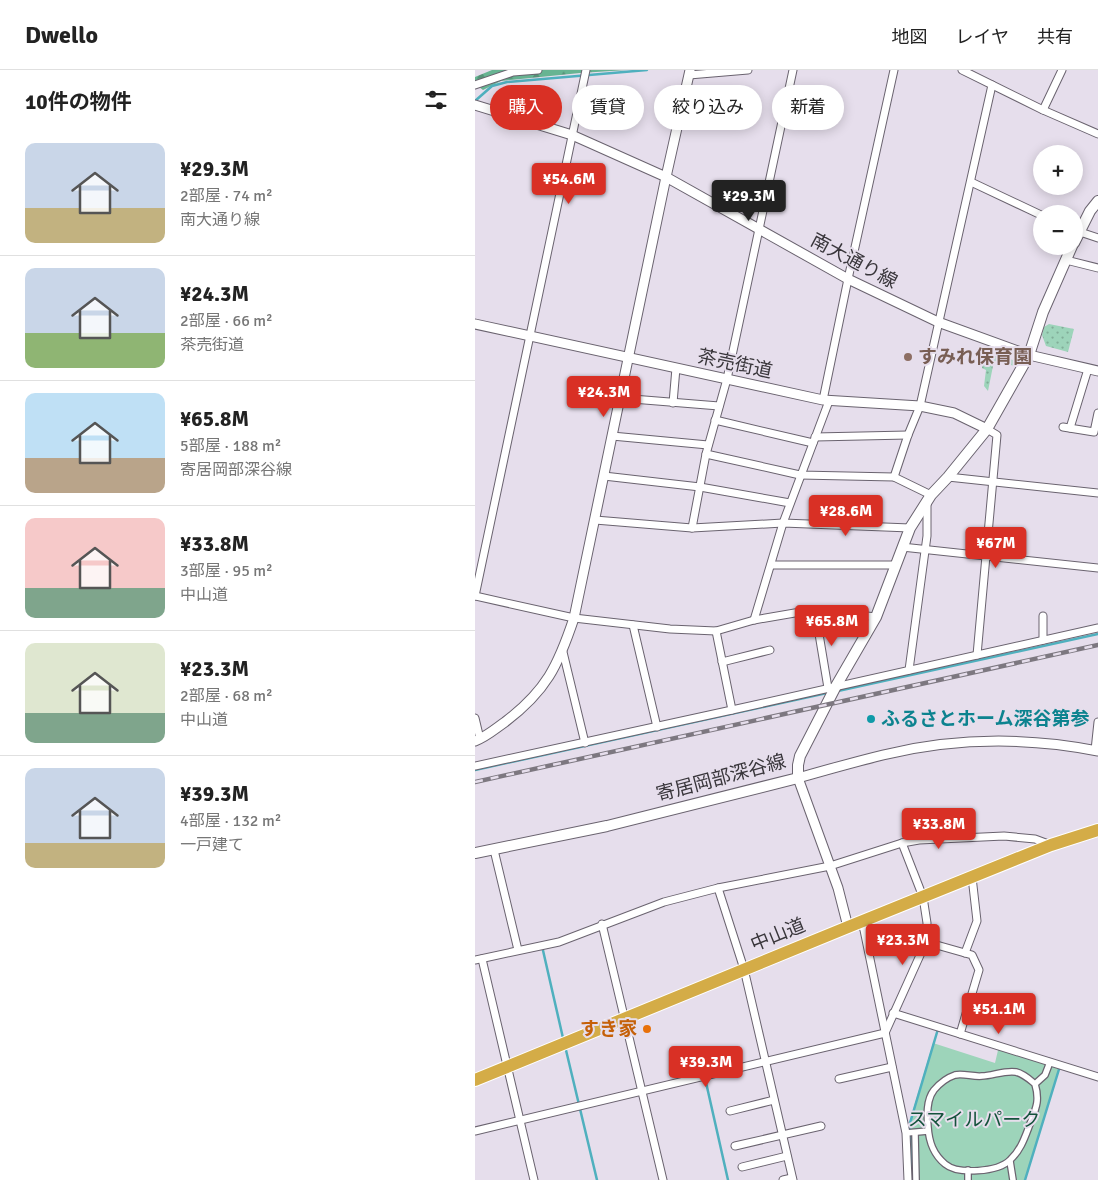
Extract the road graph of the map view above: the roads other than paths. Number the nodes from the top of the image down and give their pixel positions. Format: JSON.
{"nodes":[{"id":1,"x":538,"y":70,"type":"edge"},
{"id":2,"x":586,"y":70,"type":"edge"},
{"id":3,"x":748,"y":70,"type":"edge"},
{"id":4,"x":793,"y":70,"type":"edge"},
{"id":5,"x":894,"y":70,"type":"edge"},
{"id":6,"x":962,"y":70,"type":"edge"},
{"id":7,"x":1062,"y":70,"type":"edge"},
{"id":8,"x":690,"y":72,"type":"edge"},
{"id":9,"x":475,"y":85,"type":"edge"},
{"id":10,"x":992,"y":85,"type":"junction"},
{"id":11,"x":475,"y":105,"type":"edge"},
{"id":12,"x":1043,"y":110,"type":"junction"},
{"id":13,"x":1098,"y":134,"type":"edge"},
{"id":14,"x":572,"y":135,"type":"junction"},
{"id":15,"x":666,"y":177,"type":"junction"},
{"id":16,"x":971,"y":182,"type":"junction"},
{"id":17,"x":1098,"y":202,"type":"edge"},
{"id":18,"x":1033,"y":211,"type":"edge"},
{"id":19,"x":1083,"y":220,"type":"edge"},
{"id":20,"x":759,"y":228,"type":"junction"},
{"id":21,"x":1083,"y":233,"type":"edge"},
{"id":22,"x":1098,"y":238,"type":"edge"},
{"id":23,"x":1068,"y":255,"type":"edge"},
{"id":24,"x":1066,"y":260,"type":"junction"},
{"id":25,"x":1098,"y":268,"type":"edge"},
{"id":26,"x":848,"y":278,"type":"junction"},
{"id":27,"x":938,"y":322,"type":"junction"},
{"id":28,"x":475,"y":324,"type":"edge"},
{"id":29,"x":530,"y":335,"type":"junction"},
{"id":30,"x":1029,"y":354,"type":"junction"},
{"id":31,"x":628,"y":358,"type":"junction"},
{"id":32,"x":676,"y":368,"type":"junction"},
{"id":33,"x":1093,"y":370,"type":"edge"},
{"id":34,"x":727,"y":379,"type":"junction"},
{"id":35,"x":620,"y":398,"type":"junction"},
{"id":36,"x":826,"y":401,"type":"junction"},
{"id":37,"x":673,"y":402,"type":"junction"},
{"id":38,"x":719,"y":406,"type":"junction"},
{"id":39,"x":920,"y":406,"type":"junction"},
{"id":40,"x":1098,"y":412,"type":"edge"},
{"id":41,"x":715,"y":420,"type":"junction"},
{"id":42,"x":987,"y":429,"type":"junction"},
{"id":43,"x":908,"y":435,"type":"junction"},
{"id":44,"x":612,"y":436,"type":"junction"},
{"id":45,"x":814,"y":440,"type":"junction"},
{"id":46,"x":709,"y":445,"type":"junction"},
{"id":47,"x":706,"y":454,"type":"junction"},
{"id":48,"x":800,"y":475,"type":"junction"},
{"id":49,"x":604,"y":476,"type":"junction"},
{"id":50,"x":894,"y":477,"type":"junction"},
{"id":51,"x":948,"y":478,"type":"junction"},
{"id":52,"x":993,"y":481,"type":"junction"},
{"id":53,"x":700,"y":487,"type":"junction"},
{"id":54,"x":1098,"y":493,"type":"edge"},
{"id":55,"x":929,"y":499,"type":"junction"},
{"id":56,"x":790,"y":503,"type":"junction"},
{"id":57,"x":595,"y":520,"type":"junction"},
{"id":58,"x":783,"y":523,"type":"junction"},
{"id":59,"x":692,"y":528,"type":"junction"},
{"id":60,"x":910,"y":528,"type":"junction"},
{"id":61,"x":902,"y":547,"type":"junction"},
{"id":62,"x":925,"y":550,"type":"junction"},
{"id":63,"x":987,"y":556,"type":"junction"},
{"id":64,"x":771,"y":565,"type":"junction"},
{"id":65,"x":896,"y":565,"type":"junction"},
{"id":66,"x":1098,"y":568,"type":"edge"},
{"id":67,"x":475,"y":596,"type":"edge"},
{"id":68,"x":815,"y":610,"type":"junction"},
{"id":69,"x":1043,"y":616,"type":"dead end"},
{"id":70,"x":875,"y":617,"type":"junction"},
{"id":71,"x":574,"y":618,"type":"junction"},
{"id":72,"x":754,"y":620,"type":"junction"},
{"id":73,"x":633,"y":625,"type":"junction"},
{"id":74,"x":1098,"y":628,"type":"edge"},
{"id":75,"x":716,"y":631,"type":"junction"},
{"id":76,"x":1043,"y":640,"type":"junction"},
{"id":77,"x":770,"y":650,"type":"dead end"},
{"id":78,"x":563,"y":652,"type":"junction"},
{"id":79,"x":977,"y":655,"type":"junction"},
{"id":80,"x":722,"y":662,"type":"junction"},
{"id":81,"x":909,"y":670,"type":"junction"},
{"id":82,"x":832,"y":687,"type":"junction"},
{"id":83,"x":732,"y":710,"type":"junction"},
{"id":84,"x":475,"y":718,"type":"edge"},
{"id":85,"x":1098,"y":722,"type":"edge"},
{"id":86,"x":657,"y":727,"type":"junction"},
{"id":87,"x":478,"y":740,"type":"edge"},
{"id":88,"x":585,"y":743,"type":"junction"},
{"id":89,"x":1097,"y":750,"type":"edge"},
{"id":90,"x":475,"y":766,"type":"edge"},
{"id":91,"x":798,"y":778,"type":"junction"},
{"id":92,"x":1098,"y":830,"type":"edge"},
{"id":93,"x":902,"y":843,"type":"junction"},
{"id":94,"x":1051,"y":845,"type":"junction"},
{"id":95,"x":494,"y":850,"type":"junction"},
{"id":96,"x":475,"y":853,"type":"edge"},
{"id":97,"x":830,"y":866,"type":"junction"},
{"id":98,"x":972,"y":877,"type":"junction"},
{"id":99,"x":718,"y":888,"type":"junction"},
{"id":100,"x":923,"y":897,"type":"junction"},
{"id":101,"x":861,"y":922,"type":"junction"},
{"id":102,"x":602,"y":924,"type":"junction"},
{"id":103,"x":848,"y":927,"type":"junction"},
{"id":104,"x":926,"y":942,"type":"junction"},
{"id":105,"x":518,"y":950,"type":"junction"},
{"id":106,"x":965,"y":953,"type":"junction"},
{"id":107,"x":479,"y":959,"type":"edge"},
{"id":108,"x":745,"y":969,"type":"junction"},
{"id":109,"x":893,"y":1013,"type":"junction"},
{"id":110,"x":624,"y":1019,"type":"junction"},
{"id":111,"x":885,"y":1033,"type":"junction"},
{"id":112,"x":960,"y":1034,"type":"junction"},
{"id":113,"x":765,"y":1061,"type":"junction"},
{"id":114,"x":1050,"y":1062,"type":"junction"},
{"id":115,"x":508,"y":1067,"type":"junction"},
{"id":116,"x":892,"y":1067,"type":"junction"},
{"id":117,"x":1098,"y":1077,"type":"edge"},
{"id":118,"x":839,"y":1079,"type":"dead end"},
{"id":119,"x":475,"y":1080,"type":"edge"},
{"id":120,"x":1035,"y":1084,"type":"junction"},
{"id":121,"x":642,"y":1092,"type":"junction"},
{"id":122,"x":774,"y":1100,"type":"junction"},
{"id":123,"x":730,"y":1111,"type":"dead end"},
{"id":124,"x":520,"y":1121,"type":"junction"},
{"id":125,"x":821,"y":1126,"type":"dead end"},
{"id":126,"x":929,"y":1131,"type":"junction"},
{"id":127,"x":475,"y":1132,"type":"edge"},
{"id":128,"x":915,"y":1132,"type":"junction"},
{"id":129,"x":906,"y":1133,"type":"junction"},
{"id":130,"x":782,"y":1135,"type":"junction"},
{"id":131,"x":735,"y":1146,"type":"dead end"},
{"id":132,"x":787,"y":1156,"type":"junction"},
{"id":133,"x":1010,"y":1161,"type":"junction"},
{"id":134,"x":742,"y":1167,"type":"dead end"},
{"id":135,"x":967,"y":1170,"type":"junction"},
{"id":136,"x":792,"y":1179,"type":"edge"},
{"id":137,"x":534,"y":1180,"type":"edge"},
{"id":138,"x":663,"y":1180,"type":"edge"},
{"id":139,"x":783,"y":1180,"type":"edge"},
{"id":140,"x":908,"y":1180,"type":"edge"},
{"id":141,"x":917,"y":1180,"type":"edge"},
{"id":142,"x":968,"y":1180,"type":"edge"},
{"id":143,"x":1013,"y":1180,"type":"edge"}],
"edges":[{"from":1,"to":9,"type":"street"},
{"from":2,"to":14,"type":"street"},
{"from":3,"to":8,"type":"street"},
{"from":4,"to":20,"type":"street"},
{"from":5,"to":26,"type":"street"},
{"from":6,"to":10,"type":"street"},
{"from":7,"to":12,"type":"street"},
{"from":8,"to":15,"type":"street"},
{"from":10,"to":12,"type":"street"},
{"from":10,"to":16,"type":"street"},
{"from":11,"to":14,"type":"street","name":"南大通り線"},
{"from":12,"to":13,"type":"street"},
{"from":14,"to":15,"type":"street","name":"南大通り線"},
{"from":14,"to":29,"type":"street"},
{"from":15,"to":20,"type":"street","name":"南大通り線"},
{"from":15,"to":31,"type":"street"},
{"from":16,"to":18,"type":"street"},
{"from":16,"to":27,"type":"street"},
{"from":17,"to":19,"type":"main road"},
{"from":20,"to":26,"type":"street","name":"南大通り線"},
{"from":20,"to":34,"type":"street"},
{"from":21,"to":22,"type":"street"},
{"from":23,"to":24,"type":"main road","name":"寄居岡部深谷線"},
{"from":24,"to":25,"type":"street"},
{"from":24,"to":30,"type":"main road","name":"寄居岡部深谷線"},
{"from":26,"to":27,"type":"street","name":"南大通り線"},
{"from":26,"to":36,"type":"street"},
{"from":27,"to":30,"type":"street","name":"南大通り線"},
{"from":27,"to":39,"type":"street"},
{"from":28,"to":29,"type":"street","name":"茶売街道"},
{"from":29,"to":31,"type":"street","name":"茶売街道"},
{"from":29,"to":67,"type":"street"},
{"from":30,"to":33,"type":"street","name":"南大通り線"},
{"from":30,"to":42,"type":"main road","name":"寄居岡部深谷線"},
{"from":31,"to":32,"type":"street","name":"茶売街道"},
{"from":31,"to":35,"type":"street"},
{"from":32,"to":34,"type":"street","name":"茶売街道"},
{"from":32,"to":37,"type":"street"},
{"from":33,"to":40,"type":"street"},
{"from":34,"to":36,"type":"street","name":"茶売街道"},
{"from":34,"to":38,"type":"street"},
{"from":35,"to":37,"type":"street"},
{"from":35,"to":44,"type":"street"},
{"from":36,"to":39,"type":"street","name":"茶売街道"},
{"from":36,"to":45,"type":"street"},
{"from":37,"to":38,"type":"street"},
{"from":38,"to":41,"type":"street"},
{"from":39,"to":42,"type":"street","name":"茶売街道"},
{"from":39,"to":43,"type":"street"},
{"from":41,"to":45,"type":"street"},
{"from":41,"to":46,"type":"street"},
{"from":42,"to":51,"type":"main road","name":"寄居岡部深谷線"},
{"from":42,"to":52,"type":"street"},
{"from":43,"to":45,"type":"street"},
{"from":43,"to":50,"type":"street"},
{"from":44,"to":46,"type":"street"},
{"from":44,"to":49,"type":"street"},
{"from":45,"to":48,"type":"street"},
{"from":46,"to":47,"type":"street"},
{"from":47,"to":48,"type":"street"},
{"from":47,"to":53,"type":"street"},
{"from":48,"to":50,"type":"street"},
{"from":48,"to":56,"type":"street"},
{"from":49,"to":53,"type":"street"},
{"from":49,"to":57,"type":"street"},
{"from":50,"to":55,"type":"street"},
{"from":51,"to":52,"type":"street"},
{"from":51,"to":55,"type":"main road","name":"寄居岡部深谷線"},
{"from":52,"to":54,"type":"street"},
{"from":52,"to":63,"type":"street"},
{"from":53,"to":56,"type":"street"},
{"from":53,"to":59,"type":"street"},
{"from":55,"to":60,"type":"main road","name":"寄居岡部深谷線"},
{"from":55,"to":62,"type":"street"},
{"from":56,"to":58,"type":"street"},
{"from":57,"to":59,"type":"street"},
{"from":57,"to":71,"type":"street"},
{"from":58,"to":59,"type":"street"},
{"from":58,"to":60,"type":"street"},
{"from":58,"to":64,"type":"street"},
{"from":60,"to":61,"type":"main road","name":"寄居岡部深谷線"},
{"from":61,"to":62,"type":"street"},
{"from":61,"to":65,"type":"main road","name":"寄居岡部深谷線"},
{"from":62,"to":63,"type":"street"},
{"from":62,"to":81,"type":"street"},
{"from":63,"to":66,"type":"street"},
{"from":63,"to":79,"type":"street"},
{"from":64,"to":65,"type":"street"},
{"from":64,"to":72,"type":"street"},
{"from":65,"to":70,"type":"main road","name":"寄居岡部深谷線"},
{"from":67,"to":71,"type":"street"},
{"from":68,"to":70,"type":"street"},
{"from":68,"to":72,"type":"street"},
{"from":68,"to":82,"type":"street"},
{"from":69,"to":76,"type":"street"},
{"from":70,"to":82,"type":"main road","name":"寄居岡部深谷線"},
{"from":71,"to":73,"type":"street"},
{"from":71,"to":78,"type":"street"},
{"from":72,"to":75,"type":"street"},
{"from":73,"to":75,"type":"street"},
{"from":73,"to":86,"type":"street"},
{"from":74,"to":76,"type":"street"},
{"from":75,"to":80,"type":"street"},
{"from":76,"to":79,"type":"street"},
{"from":77,"to":80,"type":"street"},
{"from":78,"to":87,"type":"street"},
{"from":78,"to":88,"type":"street"},
{"from":79,"to":81,"type":"street"},
{"from":80,"to":83,"type":"street"},
{"from":81,"to":82,"type":"street"},
{"from":82,"to":83,"type":"street"},
{"from":82,"to":91,"type":"main road","name":"寄居岡部深谷線"},
{"from":83,"to":86,"type":"street"},
{"from":84,"to":87,"type":"street"},
{"from":85,"to":89,"type":"street"},
{"from":86,"to":88,"type":"street"},
{"from":88,"to":90,"type":"street"},
{"from":89,"to":91,"type":"street"},
{"from":91,"to":95,"type":"main road","name":"寄居岡部深谷線"},
{"from":91,"to":97,"type":"street"},
{"from":92,"to":94,"type":"highway","name":"中山道"},
{"from":93,"to":94,"type":"street"},
{"from":93,"to":97,"type":"street"},
{"from":93,"to":100,"type":"street"},
{"from":94,"to":98,"type":"highway","name":"中山道"},
{"from":95,"to":96,"type":"main road","name":"寄居岡部深谷線"},
{"from":95,"to":105,"type":"street"},
{"from":97,"to":99,"type":"street"},
{"from":97,"to":103,"type":"street"},
{"from":98,"to":100,"type":"highway","name":"中山道"},
{"from":98,"to":106,"type":"street"},
{"from":99,"to":102,"type":"street"},
{"from":99,"to":108,"type":"street"},
{"from":100,"to":101,"type":"highway","name":"中山道"},
{"from":100,"to":104,"type":"street"},
{"from":101,"to":103,"type":"highway","name":"中山道"},
{"from":101,"to":111,"type":"street"},
{"from":102,"to":105,"type":"street"},
{"from":102,"to":110,"type":"street"},
{"from":103,"to":108,"type":"highway","name":"中山道"},
{"from":104,"to":106,"type":"street"},
{"from":104,"to":109,"type":"street"},
{"from":105,"to":107,"type":"street"},
{"from":106,"to":112,"type":"street"},
{"from":107,"to":115,"type":"street"},
{"from":108,"to":110,"type":"highway","name":"中山道"},
{"from":108,"to":113,"type":"street"},
{"from":109,"to":111,"type":"street"},
{"from":109,"to":112,"type":"street"},
{"from":110,"to":115,"type":"highway","name":"中山道"},
{"from":110,"to":121,"type":"street"},
{"from":111,"to":113,"type":"street"},
{"from":111,"to":116,"type":"street"},
{"from":112,"to":114,"type":"street"},
{"from":113,"to":121,"type":"street"},
{"from":113,"to":122,"type":"street"},
{"from":114,"to":117,"type":"street"},
{"from":114,"to":120,"type":"street"},
{"from":115,"to":119,"type":"highway","name":"中山道"},
{"from":115,"to":124,"type":"street"},
{"from":116,"to":118,"type":"street"},
{"from":116,"to":129,"type":"street"},
{"from":120,"to":126,"type":"street"},
{"from":120,"to":133,"type":"street"},
{"from":121,"to":124,"type":"street"},
{"from":121,"to":138,"type":"street"},
{"from":122,"to":123,"type":"street"},
{"from":122,"to":130,"type":"street"},
{"from":124,"to":127,"type":"street"},
{"from":124,"to":137,"type":"street"},
{"from":125,"to":130,"type":"street"},
{"from":126,"to":128,"type":"street"},
{"from":126,"to":135,"type":"street"},
{"from":128,"to":129,"type":"street"},
{"from":128,"to":141,"type":"street"},
{"from":129,"to":140,"type":"street"},
{"from":130,"to":131,"type":"street"},
{"from":130,"to":132,"type":"street"},
{"from":132,"to":134,"type":"street"},
{"from":132,"to":136,"type":"street"},
{"from":133,"to":135,"type":"street"},
{"from":133,"to":143,"type":"street"},
{"from":135,"to":142,"type":"street"},
{"from":136,"to":139,"type":"street"}]}
